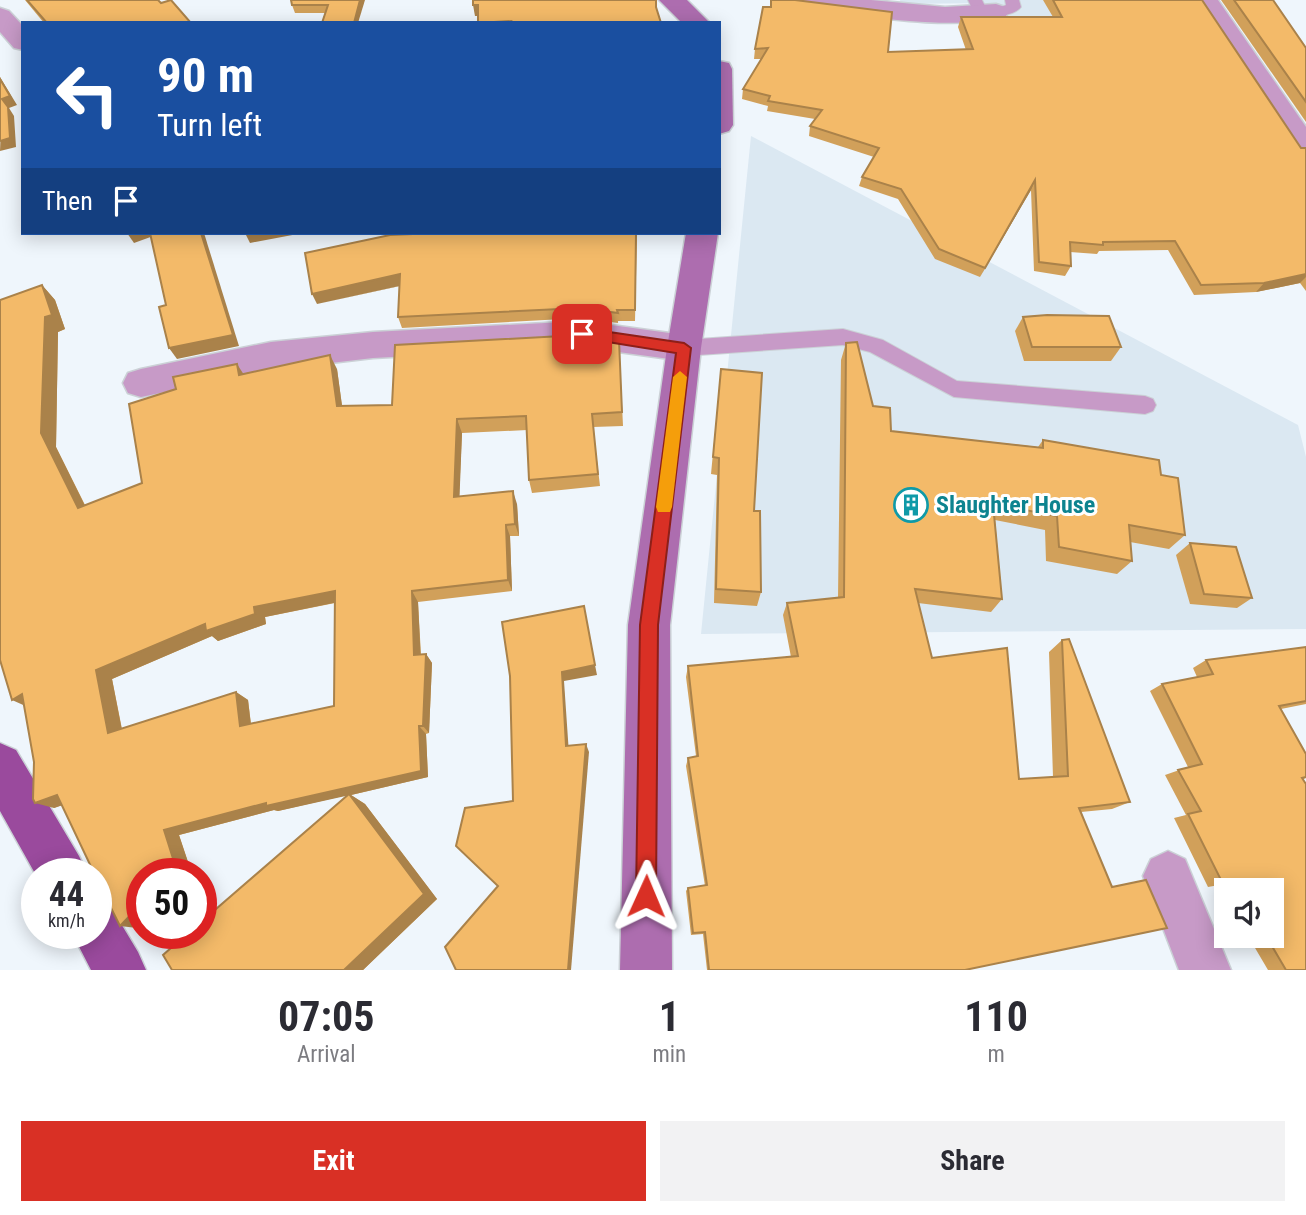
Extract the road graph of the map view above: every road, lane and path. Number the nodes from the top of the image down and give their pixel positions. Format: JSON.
{"nodes":[{"id":1,"x":672,"y":0,"type":"edge"},
{"id":2,"x":795,"y":0,"type":"edge"},
{"id":3,"x":1205,"y":0,"type":"edge"},
{"id":4,"x":991,"y":7,"type":"edge"},
{"id":5,"x":0,"y":16,"type":"edge"},
{"id":6,"x":695,"y":21,"type":"edge"},
{"id":7,"x":21,"y":40,"type":"edge"},
{"id":8,"x":1306,"y":149,"type":"edge"},
{"id":9,"x":702,"y":235,"type":"edge"},
{"id":10,"x":684,"y":348,"type":"junction"},
{"id":11,"x":141,"y":383,"type":"dead end"},
{"id":12,"x":1145,"y":405,"type":"dead end"},
{"id":13,"x":0,"y":766,"type":"edge"},
{"id":14,"x":53,"y":858,"type":"edge"},
{"id":15,"x":1168,"y":876,"type":"dead end"},
{"id":16,"x":107,"y":949,"type":"edge"},
{"id":17,"x":120,"y":970,"type":"edge"},
{"id":18,"x":646,"y":970,"type":"edge"},
{"id":19,"x":1205,"y":970,"type":"edge"}],
"edges":[{"from":1,"to":6,"type":"main road"},
{"from":2,"to":4,"type":"street"},
{"from":3,"to":8,"type":"street"},
{"from":5,"to":7,"type":"street"},
{"from":9,"to":10,"type":"main road"},
{"from":10,"to":11,"type":"street"},
{"from":10,"to":12,"type":"lane"},
{"from":10,"to":18,"type":"main road"},
{"from":13,"to":14,"type":"main road"},
{"from":15,"to":19,"type":"street"},
{"from":16,"to":17,"type":"main road"}]}
